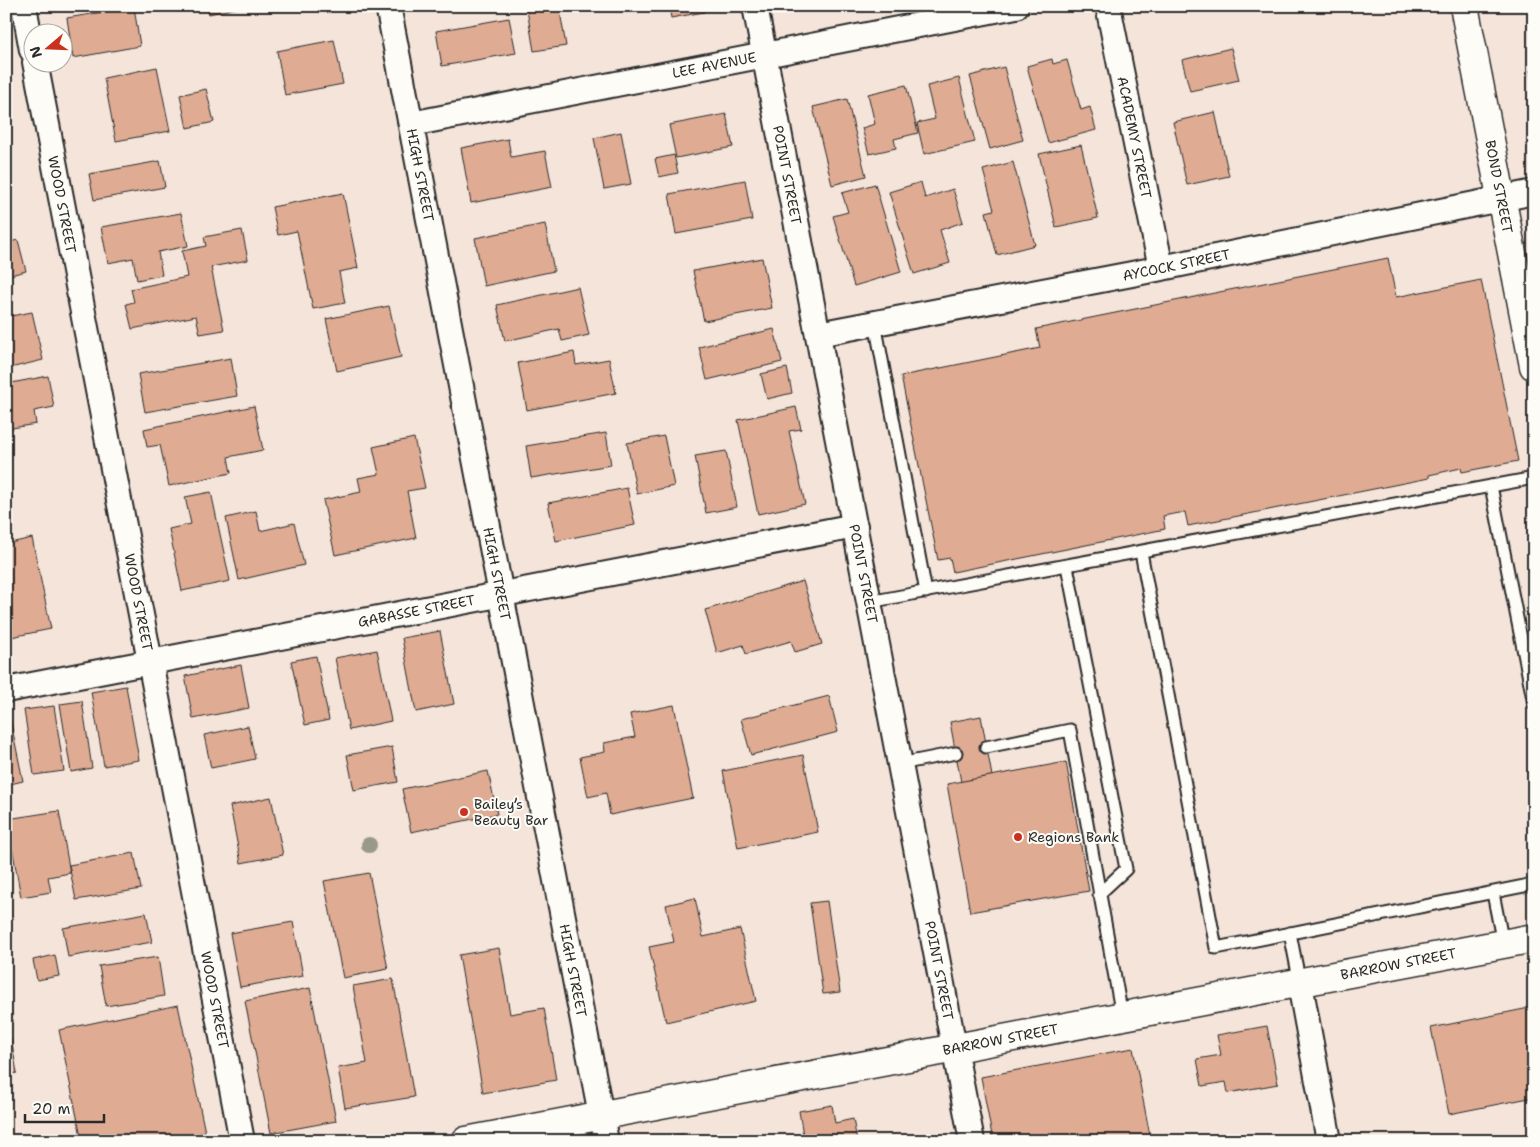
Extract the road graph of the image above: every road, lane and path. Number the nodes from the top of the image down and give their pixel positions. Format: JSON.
{"nodes":[{"id":1,"x":24,"y":6,"type":"edge"},
{"id":2,"x":388,"y":6,"type":"edge"},
{"id":3,"x":755,"y":6,"type":"edge"},
{"id":4,"x":1016,"y":6,"type":"edge"},
{"id":5,"x":1108,"y":6,"type":"edge"},
{"id":6,"x":1464,"y":6,"type":"edge"},
{"id":7,"x":27,"y":22,"type":"edge"},
{"id":8,"x":765,"y":55,"type":"junction"},
{"id":9,"x":37,"y":72,"type":"edge"},
{"id":10,"x":411,"y":124,"type":"junction"},
{"id":11,"x":1534,"y":192,"type":"edge"},
{"id":12,"x":1500,"y":198,"type":"junction"},
{"id":13,"x":1161,"y":268,"type":"junction"},
{"id":14,"x":875,"y":323,"type":"junction"},
{"id":15,"x":818,"y":334,"type":"junction"},
{"id":16,"x":1534,"y":366,"type":"edge"},
{"id":17,"x":1534,"y":478,"type":"edge"},
{"id":18,"x":1491,"y":486,"type":"junction"},
{"id":19,"x":855,"y":526,"type":"junction"},
{"id":20,"x":1141,"y":552,"type":"junction"},
{"id":21,"x":1067,"y":566,"type":"junction"},
{"id":22,"x":926,"y":592,"type":"junction"},
{"id":23,"x":502,"y":595,"type":"junction"},
{"id":24,"x":870,"y":602,"type":"junction"},
{"id":25,"x":151,"y":661,"type":"junction"},
{"id":26,"x":6,"y":690,"type":"edge"},
{"id":27,"x":1534,"y":704,"type":"edge"},
{"id":28,"x":986,"y":747,"type":"dead end"},
{"id":29,"x":956,"y":753,"type":"dead end"},
{"id":30,"x":900,"y":764,"type":"junction"},
{"id":31,"x":1534,"y":884,"type":"edge"},
{"id":32,"x":1493,"y":893,"type":"junction"},
{"id":33,"x":1100,"y":894,"type":"junction"},
{"id":34,"x":1290,"y":933,"type":"junction"},
{"id":35,"x":1534,"y":938,"type":"edge"},
{"id":36,"x":1503,"y":944,"type":"junction"},
{"id":37,"x":1300,"y":984,"type":"junction"},
{"id":38,"x":1122,"y":1016,"type":"junction"},
{"id":39,"x":954,"y":1047,"type":"junction"},
{"id":40,"x":604,"y":1128,"type":"edge"},
{"id":41,"x":242,"y":1141,"type":"edge"},
{"id":42,"x":466,"y":1141,"type":"edge"},
{"id":43,"x":972,"y":1141,"type":"edge"},
{"id":44,"x":1329,"y":1141,"type":"edge"}],
"edges":[{"from":1,"to":7,"type":"street"},
{"from":2,"to":10,"type":"street","name":"HIGH STREET"},
{"from":3,"to":8,"type":"street","name":"POINT STREET"},
{"from":4,"to":8,"type":"street","name":"LEE AVENUE"},
{"from":5,"to":13,"type":"street","name":"ACADEMY STREET"},
{"from":6,"to":12,"type":"main road","name":"BOND STREET"},
{"from":8,"to":10,"type":"street","name":"LEE AVENUE"},
{"from":8,"to":15,"type":"street","name":"POINT STREET"},
{"from":9,"to":25,"type":"street","name":"WOOD STREET"},
{"from":10,"to":23,"type":"street","name":"HIGH STREET"},
{"from":11,"to":12,"type":"street","name":"AYCOCK STREET"},
{"from":12,"to":13,"type":"street","name":"AYCOCK STREET"},
{"from":12,"to":16,"type":"main road","name":"BOND STREET"},
{"from":13,"to":14,"type":"street","name":"AYCOCK STREET"},
{"from":14,"to":15,"type":"street","name":"AYCOCK STREET"},
{"from":14,"to":22,"type":"lane"},
{"from":15,"to":19,"type":"street","name":"POINT STREET"},
{"from":17,"to":18,"type":"lane"},
{"from":18,"to":20,"type":"lane"},
{"from":18,"to":27,"type":"lane"},
{"from":19,"to":23,"type":"street","name":"GABASSE STREET"},
{"from":19,"to":24,"type":"street","name":"POINT STREET"},
{"from":20,"to":21,"type":"lane"},
{"from":20,"to":34,"type":"lane"},
{"from":21,"to":22,"type":"lane"},
{"from":21,"to":33,"type":"lane"},
{"from":22,"to":24,"type":"lane"},
{"from":23,"to":25,"type":"street","name":"GABASSE STREET"},
{"from":23,"to":40,"type":"street","name":"HIGH STREET"},
{"from":24,"to":30,"type":"street","name":"POINT STREET"},
{"from":25,"to":26,"type":"street","name":"GABASSE STREET"},
{"from":25,"to":41,"type":"street","name":"WOOD STREET"},
{"from":28,"to":33,"type":"lane"},
{"from":29,"to":30,"type":"lane"},
{"from":30,"to":39,"type":"street","name":"POINT STREET"},
{"from":31,"to":32,"type":"lane"},
{"from":32,"to":34,"type":"lane"},
{"from":32,"to":36,"type":"lane"},
{"from":33,"to":38,"type":"lane"},
{"from":34,"to":37,"type":"lane"},
{"from":35,"to":36,"type":"main road","name":"BARROW STREET"},
{"from":36,"to":37,"type":"main road","name":"BARROW STREET"},
{"from":37,"to":38,"type":"main road","name":"BARROW STREET"},
{"from":37,"to":44,"type":"street"},
{"from":38,"to":39,"type":"main road","name":"BARROW STREET"},
{"from":39,"to":40,"type":"main road","name":"BARROW STREET"},
{"from":39,"to":43,"type":"street","name":"POINT STREET"},
{"from":40,"to":42,"type":"main road","name":"BARROW STREET"}]}
